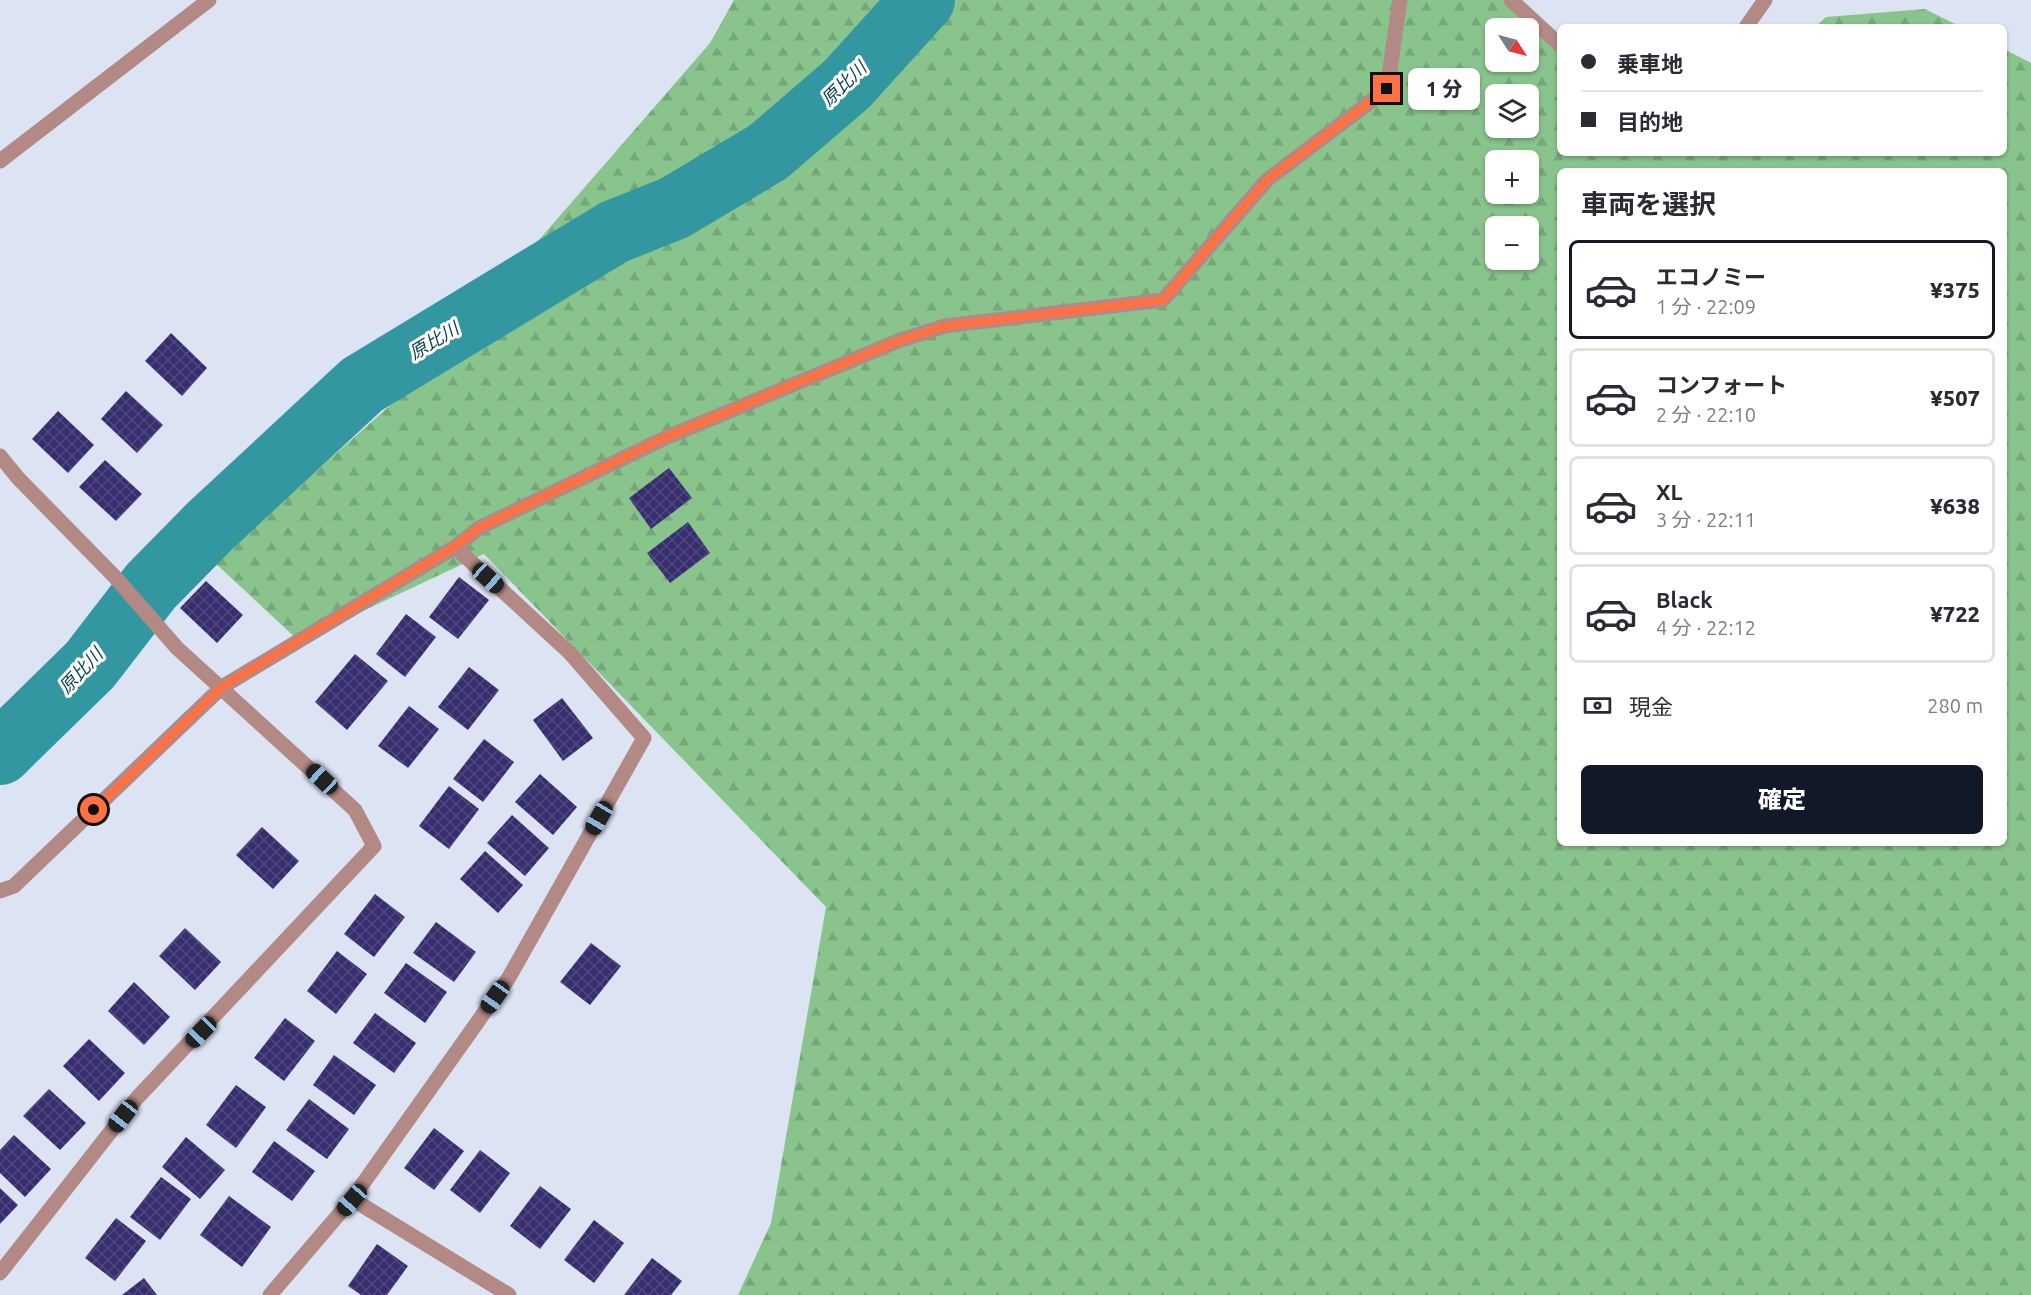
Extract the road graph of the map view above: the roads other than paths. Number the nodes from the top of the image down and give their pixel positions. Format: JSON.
{"nodes":[{"id":1,"x":209,"y":0,"type":"edge"},
{"id":2,"x":1400,"y":0,"type":"edge"},
{"id":3,"x":1511,"y":0,"type":"edge"},
{"id":4,"x":1765,"y":0,"type":"edge"},
{"id":5,"x":1748,"y":24,"type":"edge"},
{"id":6,"x":1557,"y":42,"type":"edge"},
{"id":7,"x":0,"y":161,"type":"edge"},
{"id":8,"x":0,"y":456,"type":"edge"},
{"id":9,"x":454,"y":547,"type":"junction"},
{"id":10,"x":222,"y":687,"type":"junction"},
{"id":11,"x":0,"y":891,"type":"edge"},
{"id":12,"x":352,"y":1200,"type":"junction"},
{"id":13,"x":0,"y":1274,"type":"edge"},
{"id":14,"x":270,"y":1295,"type":"edge"},
{"id":15,"x":508,"y":1295,"type":"edge"}],
"edges":[{"from":1,"to":7,"type":"street"},
{"from":2,"to":9,"type":"street"},
{"from":3,"to":6,"type":"street"},
{"from":4,"to":5,"type":"street"},
{"from":8,"to":10,"type":"street"},
{"from":9,"to":10,"type":"street"},
{"from":9,"to":12,"type":"street"},
{"from":10,"to":11,"type":"street"},
{"from":10,"to":13,"type":"street"},
{"from":12,"to":14,"type":"street"},
{"from":12,"to":15,"type":"street"}]}
